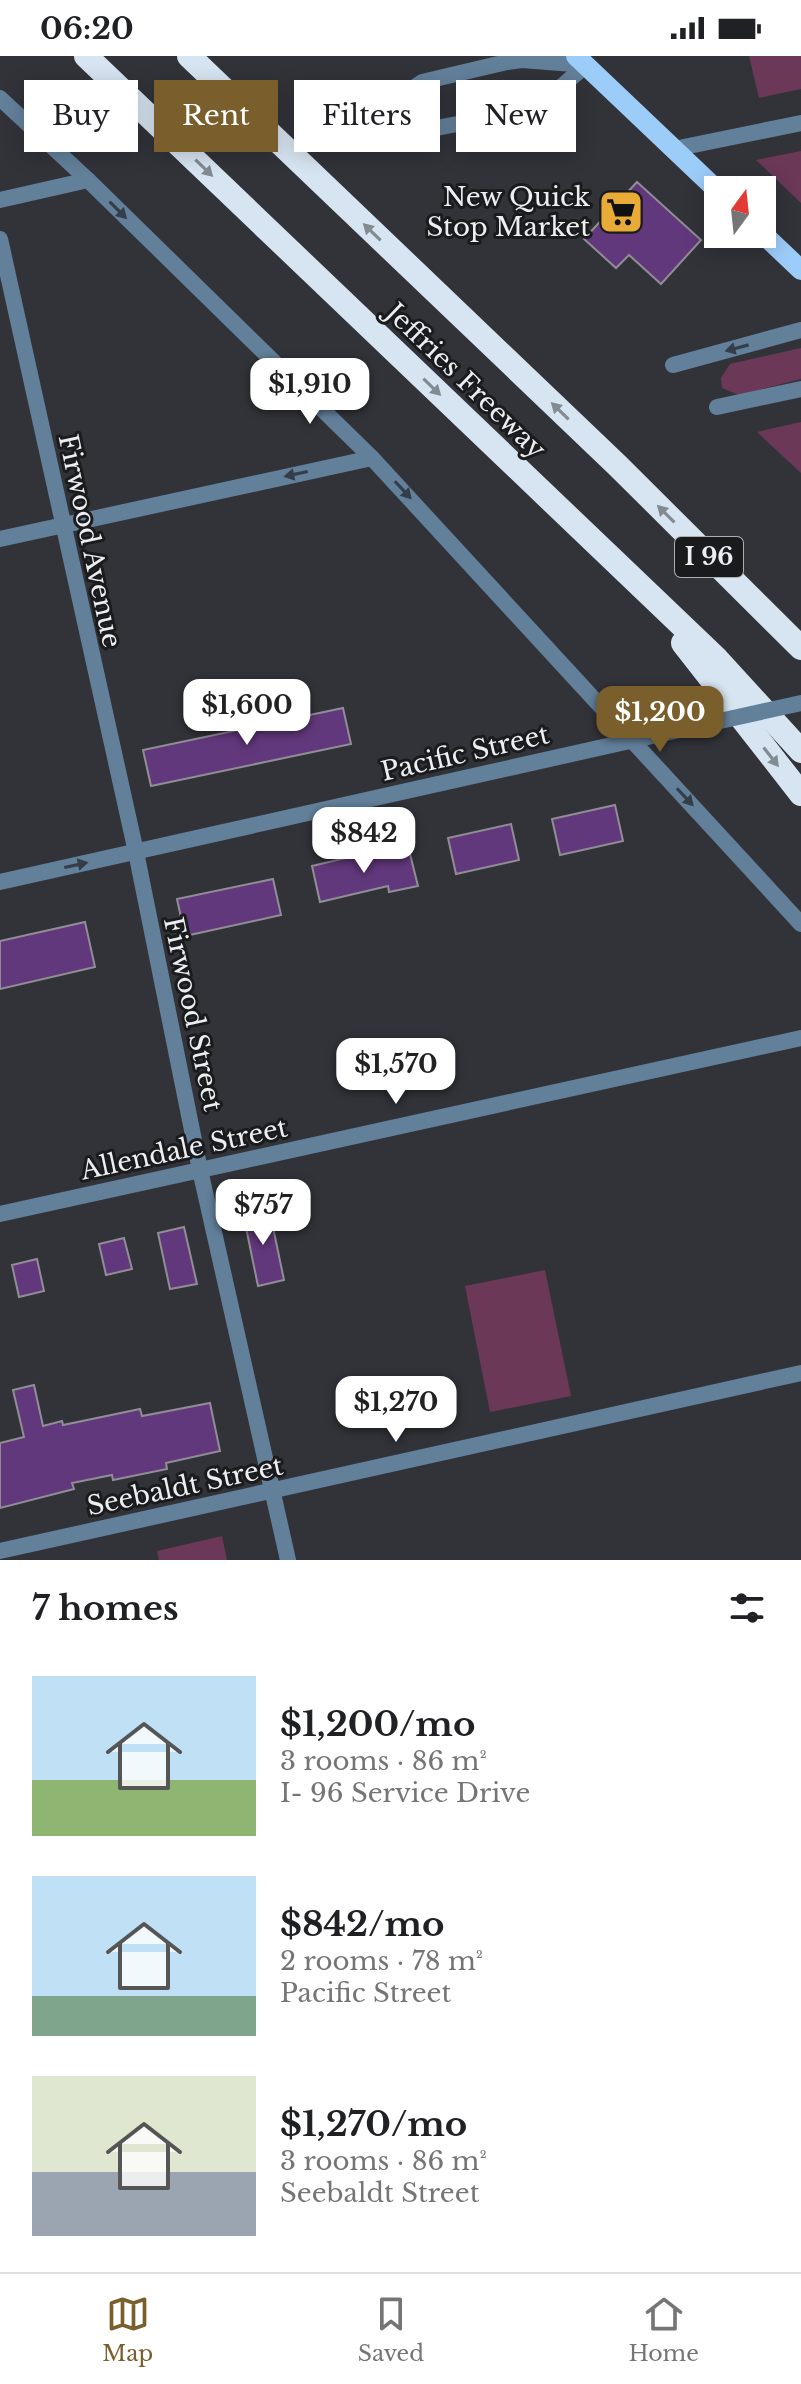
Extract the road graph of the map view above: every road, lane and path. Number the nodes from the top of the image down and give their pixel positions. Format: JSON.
{"nodes":[{"id":1,"x":86,"y":56,"type":"edge"},
{"id":2,"x":189,"y":56,"type":"edge"},
{"id":3,"x":581,"y":60,"type":"edge"},
{"id":4,"x":430,"y":80,"type":"edge"},
{"id":5,"x":0,"y":98,"type":"edge"},
{"id":6,"x":801,"y":123,"type":"edge"},
{"id":7,"x":440,"y":127,"type":"edge"},
{"id":8,"x":674,"y":149,"type":"junction"},
{"id":9,"x":704,"y":178,"type":"edge"},
{"id":10,"x":88,"y":180,"type":"junction"},
{"id":11,"x":0,"y":200,"type":"edge"},
{"id":12,"x":0,"y":239,"type":"edge"},
{"id":13,"x":776,"y":246,"type":"edge"},
{"id":14,"x":801,"y":270,"type":"edge"},
{"id":15,"x":801,"y":330,"type":"edge"},
{"id":16,"x":673,"y":365,"type":"dead end"},
{"id":17,"x":801,"y":389,"type":"edge"},
{"id":18,"x":717,"y":407,"type":"dead end"},
{"id":19,"x":372,"y":458,"type":"junction"},
{"id":20,"x":62,"y":525,"type":"junction"},
{"id":21,"x":0,"y":539,"type":"edge"},
{"id":22,"x":638,"y":585,"type":"junction"},
{"id":23,"x":801,"y":648,"type":"edge"},
{"id":24,"x":801,"y":703,"type":"edge"},
{"id":25,"x":633,"y":740,"type":"junction"},
{"id":26,"x":801,"y":751,"type":"edge"},
{"id":27,"x":801,"y":794,"type":"edge"},
{"id":28,"x":136,"y":852,"type":"junction"},
{"id":29,"x":0,"y":882,"type":"edge"},
{"id":30,"x":801,"y":924,"type":"edge"},
{"id":31,"x":801,"y":1038,"type":"edge"},
{"id":32,"x":200,"y":1170,"type":"junction"},
{"id":33,"x":0,"y":1214,"type":"edge"},
{"id":34,"x":801,"y":1373,"type":"edge"},
{"id":35,"x":272,"y":1492,"type":"junction"},
{"id":36,"x":0,"y":1551,"type":"edge"},
{"id":37,"x":288,"y":1560,"type":"edge"}],
"edges":[{"from":1,"to":22,"type":"highway","name":"Jeffries Freeway","number":"I 96","one_way":true},
{"from":23,"to":2,"type":"highway","name":"Jeffries Freeway","number":"I 96","one_way":true},
{"from":3,"to":4,"type":"street"},
{"from":3,"to":7,"type":"street"},
{"from":3,"to":8,"type":"main road"},
{"from":5,"to":10,"type":"street"},
{"from":6,"to":8,"type":"street"},
{"from":8,"to":9,"type":"main road"},
{"from":10,"to":11,"type":"street"},
{"from":10,"to":19,"type":"street","one_way":true},
{"from":12,"to":20,"type":"street","name":"Firwood Avenue"},
{"from":13,"to":14,"type":"main road"},
{"from":15,"to":16,"type":"street","one_way":true},
{"from":17,"to":18,"type":"street"},
{"from":19,"to":20,"type":"street","one_way":true},
{"from":19,"to":25,"type":"street","one_way":true},
{"from":20,"to":21,"type":"street"},
{"from":20,"to":28,"type":"street","name":"Firwood Avenue"},
{"from":22,"to":26,"type":"highway","name":"Jeffries Freeway","number":"I 96"},
{"from":22,"to":27,"type":"highway","one_way":true},
{"from":24,"to":25,"type":"street","name":"Pacific Street","bridge":true},
{"from":25,"to":28,"type":"street","name":"Pacific Street"},
{"from":25,"to":30,"type":"street","one_way":true},
{"from":29,"to":28,"type":"street","name":"Pacific Street","one_way":true},
{"from":28,"to":32,"type":"street","name":"Firwood Street"},
{"from":31,"to":32,"type":"street","name":"Allendale Street"},
{"from":32,"to":33,"type":"street","name":"Allendale Street"},
{"from":32,"to":35,"type":"street","name":"Firwood Street"},
{"from":34,"to":35,"type":"street","name":"Seebaldt Street"},
{"from":35,"to":36,"type":"street","name":"Seebaldt Street"},
{"from":35,"to":37,"type":"street","name":"Firwood Street"}]}
